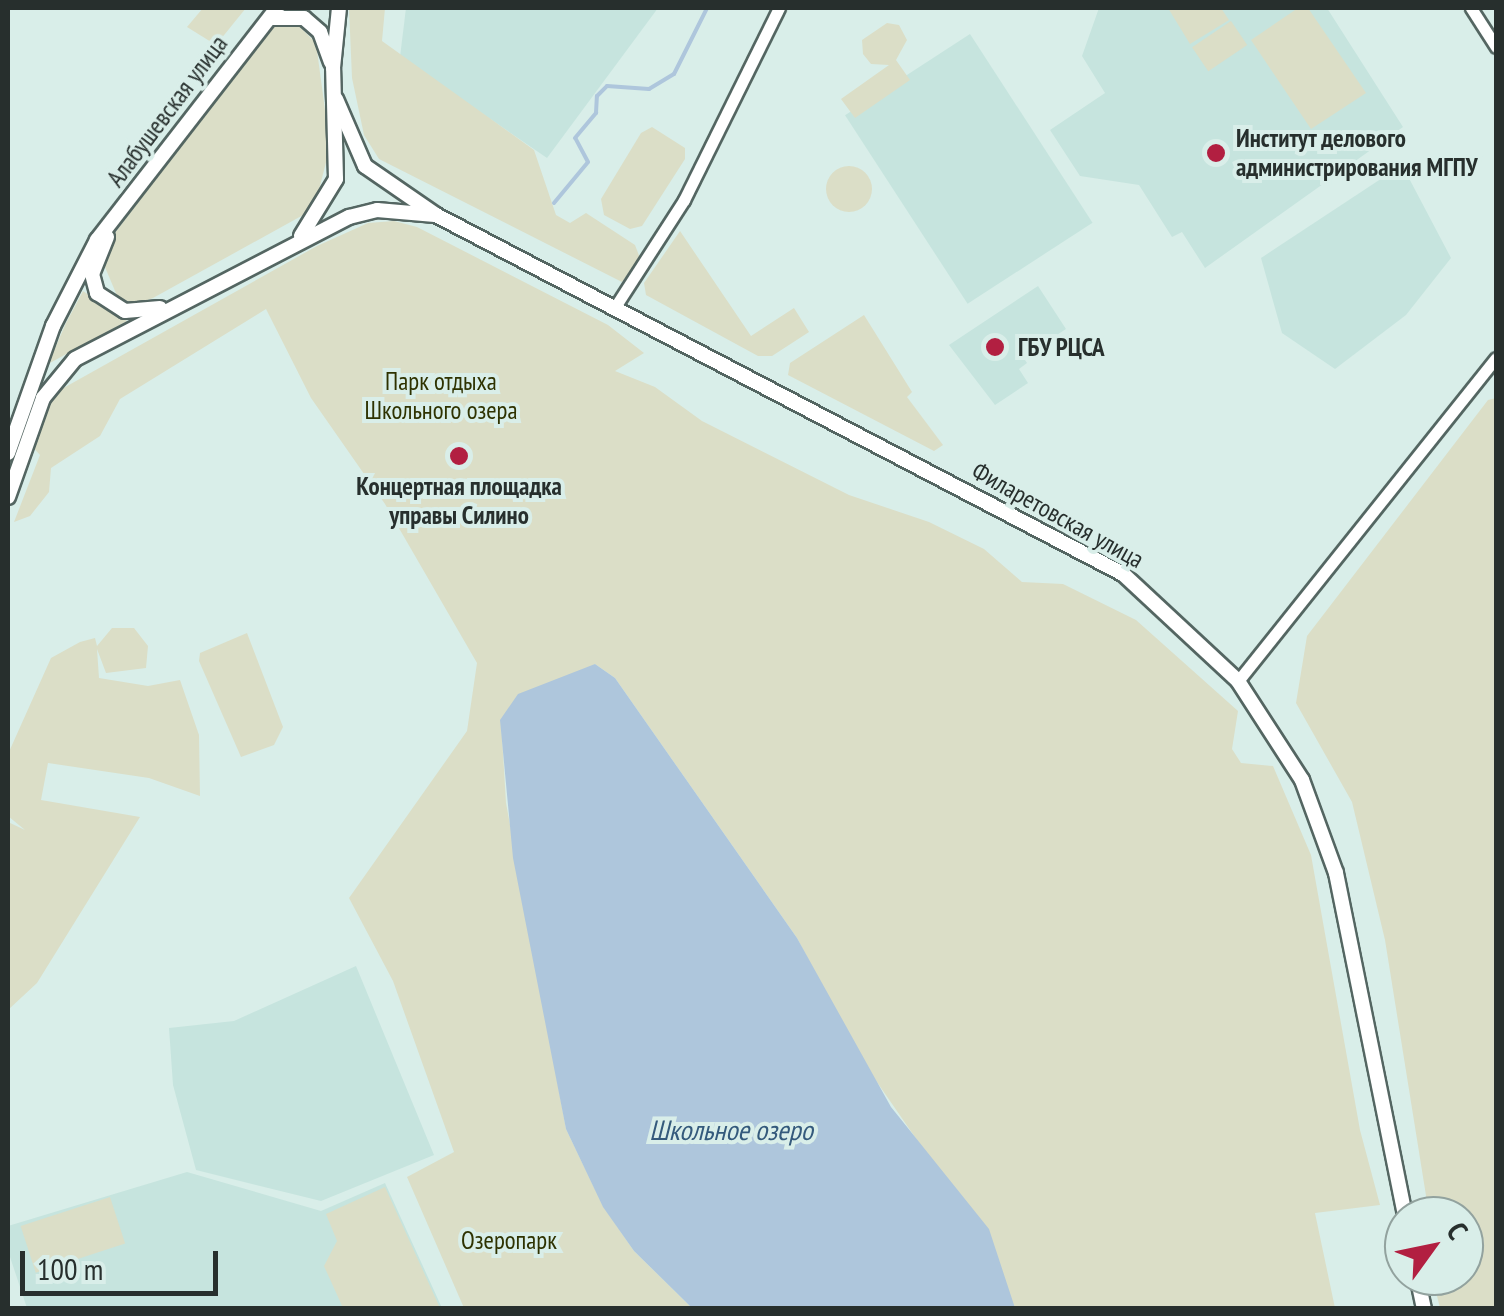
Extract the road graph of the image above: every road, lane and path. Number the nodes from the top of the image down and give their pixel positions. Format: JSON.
{"nodes":[{"id":1,"x":277,"y":8,"type":"edge"},
{"id":2,"x":339,"y":8,"type":"edge"},
{"id":3,"x":779,"y":8,"type":"edge"},
{"id":4,"x":1471,"y":8,"type":"edge"},
{"id":5,"x":257,"y":27,"type":"junction"},
{"id":6,"x":1496,"y":47,"type":"edge"},
{"id":7,"x":333,"y":68,"type":"junction"},
{"id":8,"x":336,"y":98,"type":"junction"},
{"id":9,"x":436,"y":215,"type":"junction"},
{"id":10,"x":112,"y":222,"type":"junction"},
{"id":11,"x":298,"y":240,"type":"junction"},
{"id":12,"x":173,"y":306,"type":"junction"},
{"id":13,"x":616,"y":307,"type":"junction"},
{"id":14,"x":1496,"y":358,"type":"edge"},
{"id":15,"x":8,"y":453,"type":"edge"},
{"id":16,"x":8,"y":496,"type":"edge"},
{"id":17,"x":1238,"y":681,"type":"junction"},
{"id":18,"x":1400,"y":1196,"type":"edge"}],
"edges":[{"from":1,"to":5,"type":"street","name":"Алабушевская улица"},
{"from":2,"to":7,"type":"street","name":"Алабушевская улица"},
{"from":3,"to":13,"type":"street"},
{"from":4,"to":6,"type":"street"},
{"from":5,"to":7,"type":"street","name":"Алабушевская улица"},
{"from":5,"to":10,"type":"street","name":"Алабушевская улица"},
{"from":7,"to":8,"type":"street","name":"Алабушевская улица"},
{"from":8,"to":9,"type":"street","name":"Филаретовская улица"},
{"from":8,"to":11,"type":"street","name":"Алабушевская улица"},
{"from":9,"to":11,"type":"street","name":"Филаретовская улица"},
{"from":9,"to":13,"type":"street","name":"Филаретовская улица"},
{"from":10,"to":12,"type":"street","name":"Алабушевская улица"},
{"from":10,"to":15,"type":"street","name":"Алабушевская улица"},
{"from":11,"to":12,"type":"street","name":"Алабушевская улица"},
{"from":12,"to":16,"type":"street","name":"Алабушевская улица"},
{"from":13,"to":17,"type":"street","name":"Филаретовская улица"},
{"from":14,"to":17,"type":"street"},
{"from":17,"to":18,"type":"street","name":"Филаретовская улица"}]}
